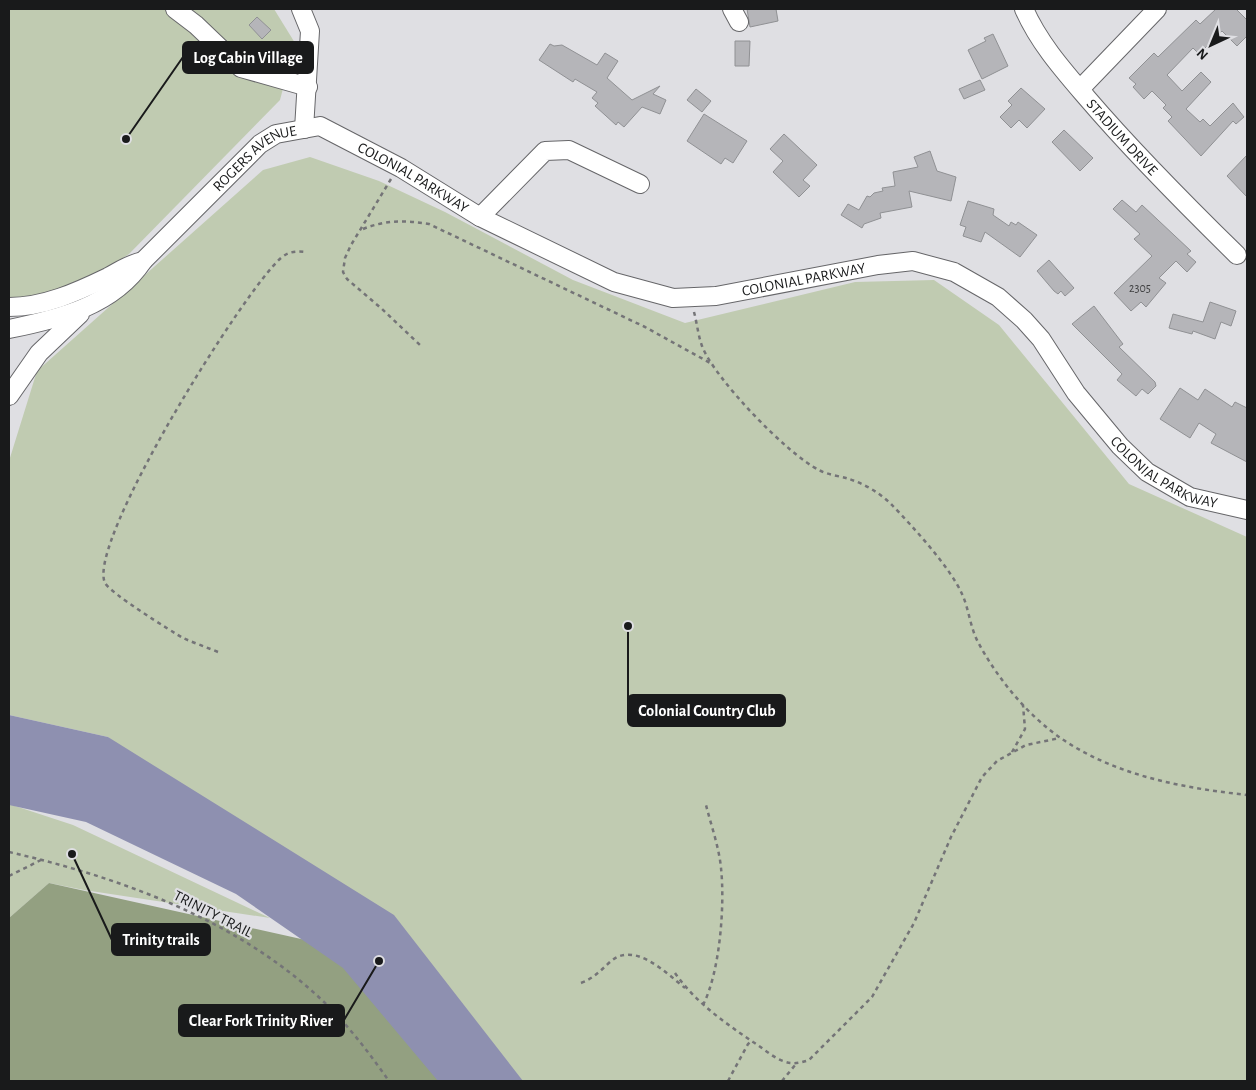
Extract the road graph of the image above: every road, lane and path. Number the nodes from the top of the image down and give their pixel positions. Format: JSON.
{"nodes":[{"id":1,"x":175,"y":9,"type":"edge"},
{"id":2,"x":301,"y":9,"type":"edge"},
{"id":3,"x":1024,"y":9,"type":"edge"},
{"id":4,"x":1157,"y":9,"type":"edge"},
{"id":5,"x":308,"y":88,"type":"junction"},
{"id":6,"x":1080,"y":90,"type":"junction"},
{"id":7,"x":304,"y":129,"type":"junction"},
{"id":8,"x":396,"y":166,"type":"junction"},
{"id":9,"x":640,"y":184,"type":"dead end"},
{"id":10,"x":480,"y":217,"type":"junction"},
{"id":11,"x":363,"y":229,"type":"junction"},
{"id":12,"x":306,"y":252,"type":"dead end"},
{"id":13,"x":1237,"y":254,"type":"dead end"},
{"id":14,"x":143,"y":261,"type":"junction"},
{"id":15,"x":691,"y":298,"type":"junction"},
{"id":16,"x":9,"y":306,"type":"edge"},
{"id":17,"x":89,"y":306,"type":"junction"},
{"id":18,"x":9,"y":329,"type":"edge"},
{"id":19,"x":422,"y":347,"type":"dead end"},
{"id":20,"x":713,"y":365,"type":"junction"},
{"id":21,"x":9,"y":396,"type":"edge"},
{"id":22,"x":1247,"y":510,"type":"edge"},
{"id":23,"x":218,"y":652,"type":"dead end"},
{"id":24,"x":1023,"y":705,"type":"junction"},
{"id":25,"x":1060,"y":738,"type":"junction"},
{"id":26,"x":1011,"y":754,"type":"junction"},
{"id":27,"x":1247,"y":796,"type":"edge"},
{"id":28,"x":706,"y":805,"type":"dead end"},
{"id":29,"x":9,"y":852,"type":"edge"},
{"id":30,"x":43,"y":859,"type":"junction"},
{"id":31,"x":9,"y":876,"type":"edge"},
{"id":32,"x":675,"y":973,"type":"dead end"},
{"id":33,"x":582,"y":983,"type":"dead end"},
{"id":34,"x":687,"y":990,"type":"junction"},
{"id":35,"x":703,"y":1005,"type":"junction"},
{"id":36,"x":752,"y":1041,"type":"junction"},
{"id":37,"x":796,"y":1064,"type":"junction"},
{"id":38,"x":389,"y":1081,"type":"edge"},
{"id":39,"x":728,"y":1081,"type":"edge"},
{"id":40,"x":782,"y":1081,"type":"edge"}],
"edges":[{"from":1,"to":5,"type":"street"},
{"from":2,"to":5,"type":"street","name":"ROGERS AVENUE"},
{"from":3,"to":6,"type":"street","name":"STADIUM DRIVE"},
{"from":4,"to":6,"type":"street"},
{"from":5,"to":7,"type":"street","name":"ROGERS AVENUE"},
{"from":6,"to":13,"type":"street","name":"STADIUM DRIVE"},
{"from":7,"to":8,"type":"street","name":"COLONIAL PARKWAY"},
{"from":7,"to":14,"type":"street","name":"ROGERS AVENUE"},
{"from":8,"to":10,"type":"street","name":"COLONIAL PARKWAY"},
{"from":8,"to":11,"type":"path"},
{"from":9,"to":10,"type":"street"},
{"from":10,"to":15,"type":"street","name":"COLONIAL PARKWAY"},
{"from":11,"to":19,"type":"path"},
{"from":11,"to":20,"type":"path"},
{"from":12,"to":23,"type":"path"},
{"from":14,"to":16,"type":"street","name":"ROGERS AVENUE"},
{"from":14,"to":17,"type":"street","name":"ROGERS AVENUE"},
{"from":15,"to":20,"type":"path"},
{"from":15,"to":22,"type":"street","name":"COLONIAL PARKWAY"},
{"from":17,"to":18,"type":"street","name":"ROGERS AVENUE"},
{"from":17,"to":21,"type":"street"},
{"from":20,"to":24,"type":"path"},
{"from":24,"to":25,"type":"path"},
{"from":24,"to":26,"type":"path"},
{"from":25,"to":26,"type":"path"},
{"from":25,"to":27,"type":"path"},
{"from":26,"to":37,"type":"path"},
{"from":28,"to":35,"type":"path"},
{"from":29,"to":30,"type":"path","name":"TRINITY TRAIL"},
{"from":30,"to":31,"type":"path"},
{"from":30,"to":38,"type":"path","name":"TRINITY TRAIL"},
{"from":32,"to":34,"type":"path"},
{"from":33,"to":34,"type":"path"},
{"from":34,"to":35,"type":"path"},
{"from":35,"to":36,"type":"path"},
{"from":36,"to":37,"type":"path"},
{"from":36,"to":39,"type":"path"},
{"from":37,"to":40,"type":"path"}]}
